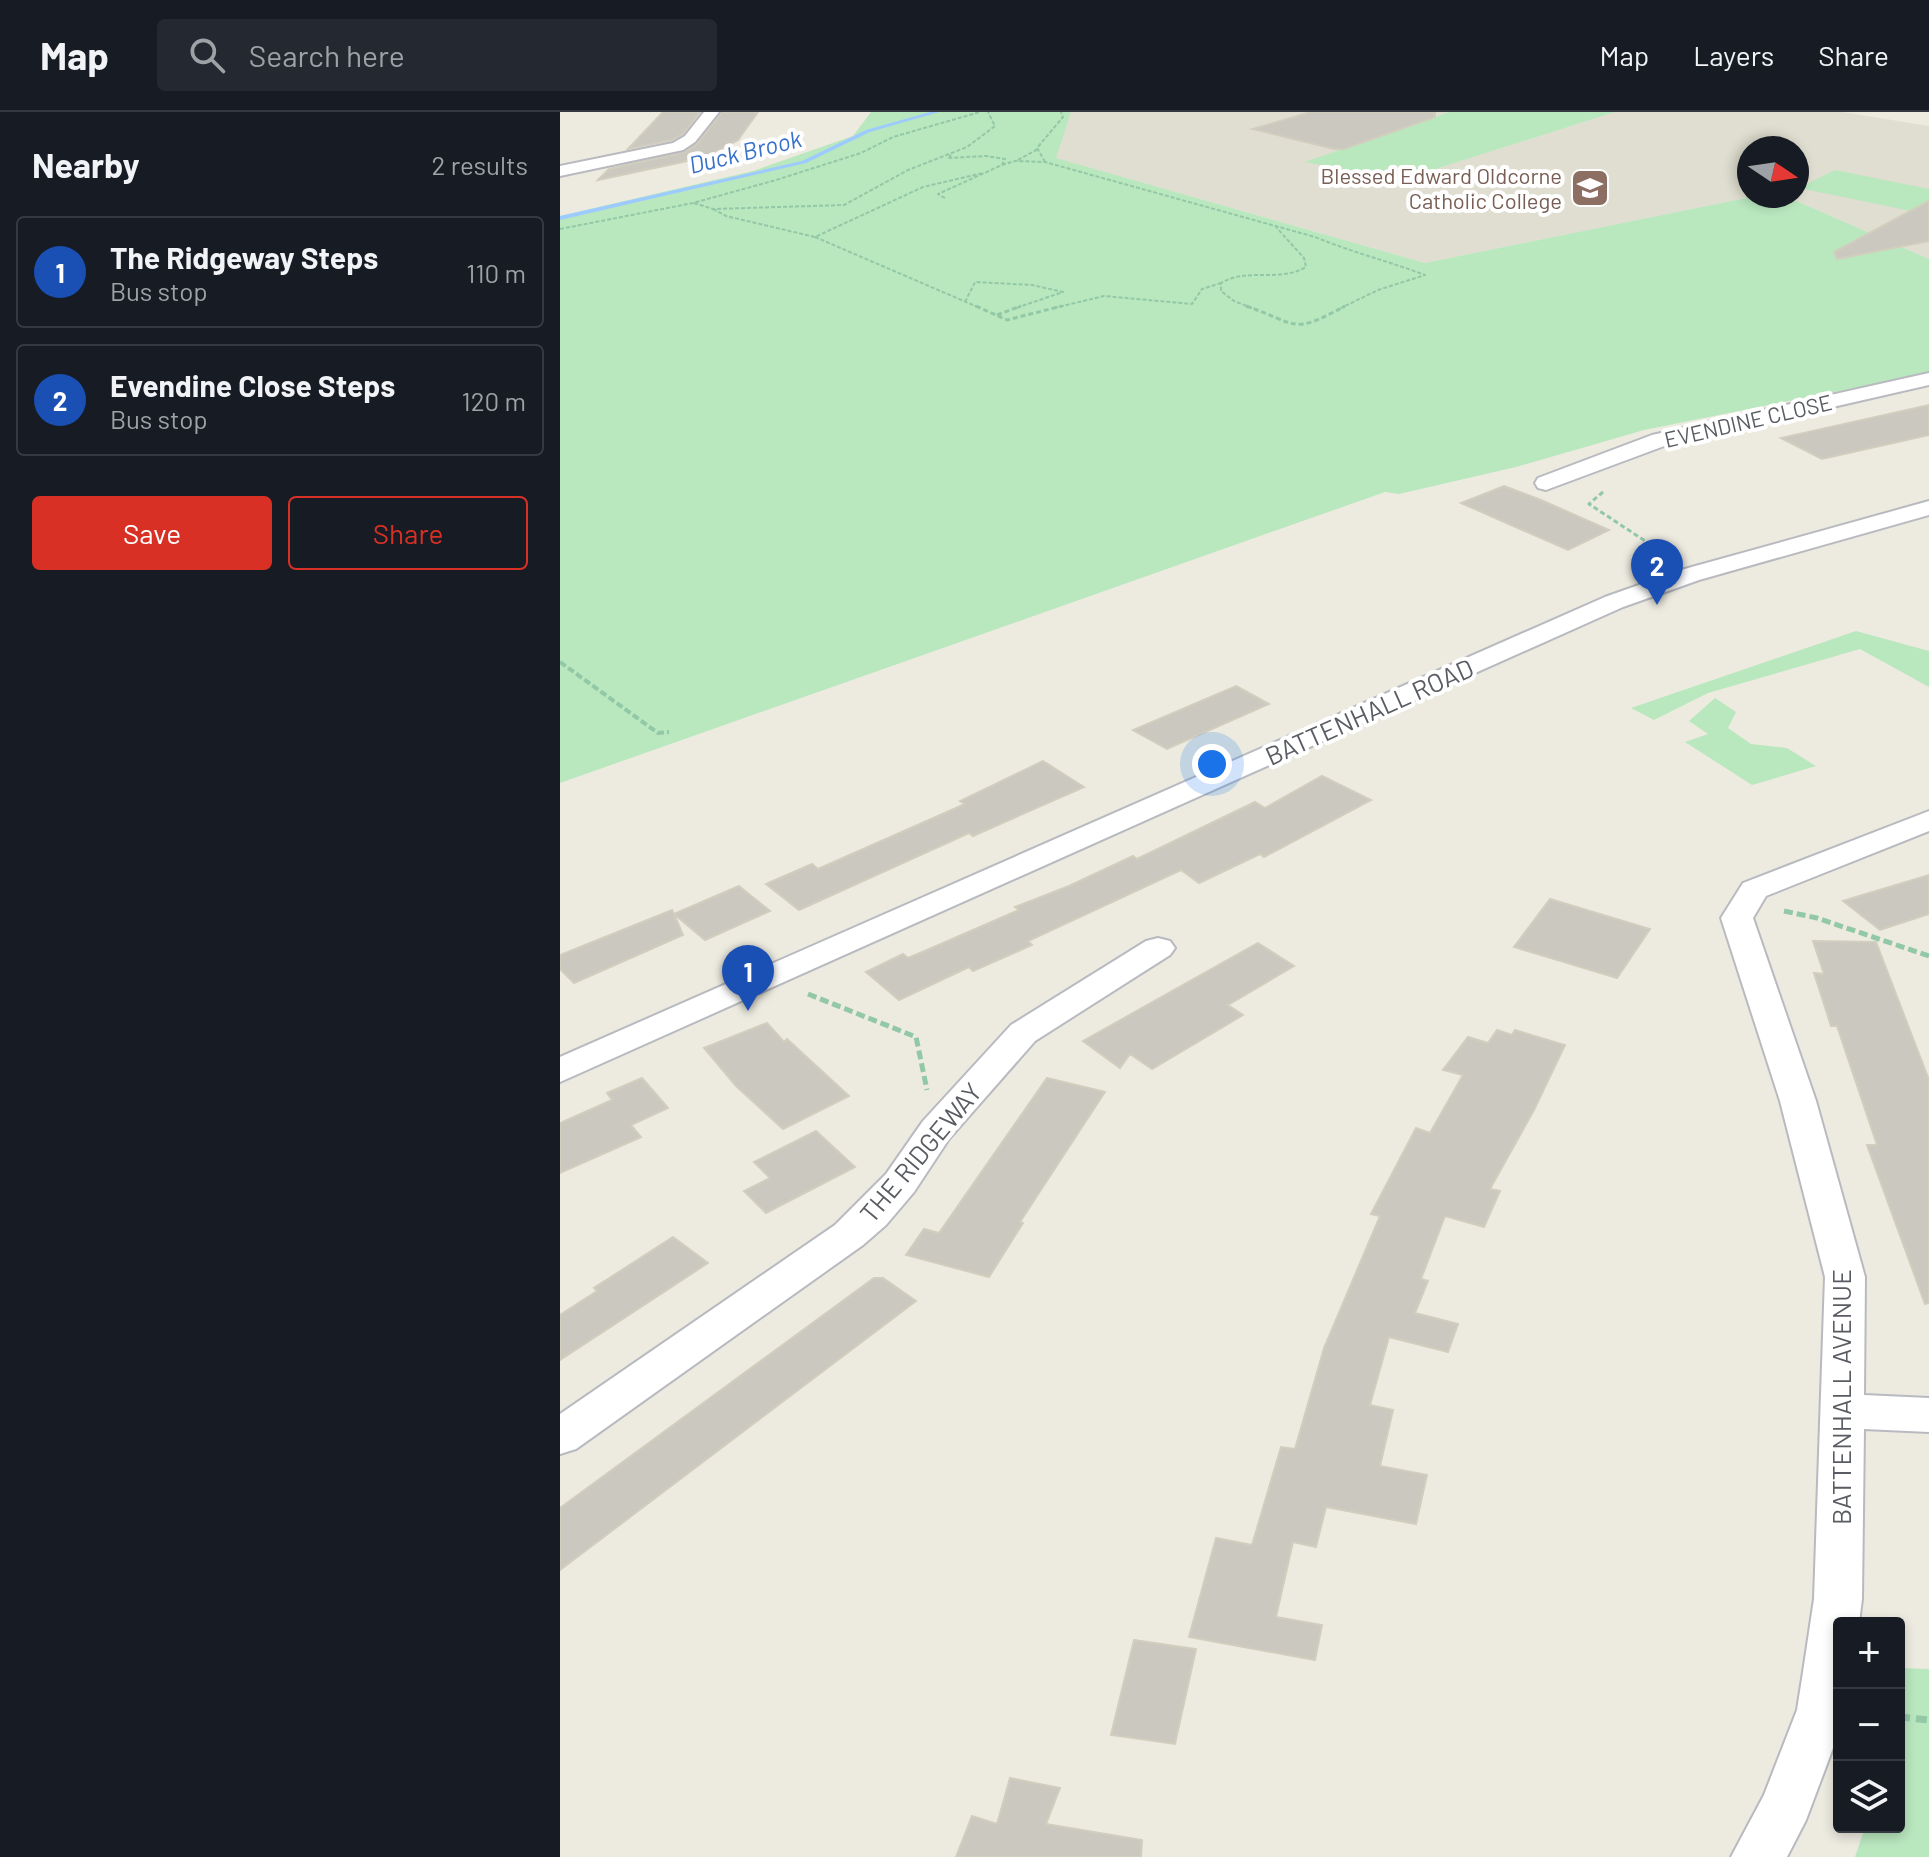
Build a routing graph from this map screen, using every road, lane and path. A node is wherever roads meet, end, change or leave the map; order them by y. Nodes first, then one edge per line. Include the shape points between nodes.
1 (712, 112) edge
2 (980, 112) edge
3 (988, 112) edge
4 (1061, 112) edge
5 (1038, 149) junction
6 (954, 153) junction
7 (1015, 161) junction
8 (1045, 162) junction
9 (1002, 165) junction
10 (560, 171) edge
11 (983, 173) junction
12 (927, 186) junction
13 (938, 194) junction
14 (945, 198) dead end
15 (693, 203) junction
16 (713, 209) junction
17 (1276, 227) junction
18 (560, 229) edge
19 (815, 237) junction
20 (1221, 283) junction
21 (965, 302) junction
22 (996, 316) junction
23 (1929, 379) edge
24 (1571, 474) junction
25 (1546, 483) dead end
26 (1604, 491) joint
27 (1929, 508) edge
28 (1690, 575) junction
29 (560, 662) edge
30 (669, 732) dead end
31 (1929, 820) edge
32 (1754, 890) junction
33 (1158, 948) dead end
34 (1929, 956) edge
35 (773, 974) junction
36 (560, 1071) edge
37 (936, 1130) junction
38 (1845, 1411) junction
39 (1929, 1415) edge
40 (560, 1437) edge
41 (1905, 1718) edge
42 (1929, 1720) edge
43 (1758, 1857) edge

1 - 10 street via 678,147
2 - 15 path
3 - 6 path via 995,126
4 - 5 path via 1063,117
5 - 7 path
5 - 8 path
6 - 9 path via 948,158 986,156 1005,159
6 - 16 path via 908,170 844,205
7 - 8 path
7 - 9 path
8 - 17 path
9 - 11 path
11 - 12 path
11 - 13 path
12 - 13 path
12 - 19 path
13 - 14 path
15 - 16 path
15 - 18 path
16 - 19 path
17 - 20 path via 1306,267 1296,275 1234,273
17 - 20 path via 1425,275 1377,290 1319,321 1291,327 1231,302
19 - 21 path
20 - 22 path via 1202,289 1192,304 1104,296 1007,320
21 - 22 path
21 - 22 path via 975,282 1063,292
23 - 24 street, EVENDINE CLOSE via 1660,440
24 - 25 street, EVENDINE CLOSE
24 - 26 street
26 - 28 path via 1589,504 1660,549
27 - 28 street, BATTENHALL ROAD
28 - 35 street, BATTENHALL ROAD via 1614,602
29 - 30 path via 658,733
31 - 32 street
32 - 34 path via 1776,909
32 - 38 street, BATTENHALL AVENUE via 1737,918 1798,1101 1845,1277
33 - 37 street, THE RIDGEWAY via 1023,1033
35 - 36 street, BATTENHALL ROAD
35 - 37 path via 791,988 916,1037
37 - 40 street, THE RIDGEWAY via 900,1183 849,1235
38 - 39 street
38 - 43 street, BATTENHALL AVENUE via 1838,1599 1822,1710 1780,1820
41 - 42 path

